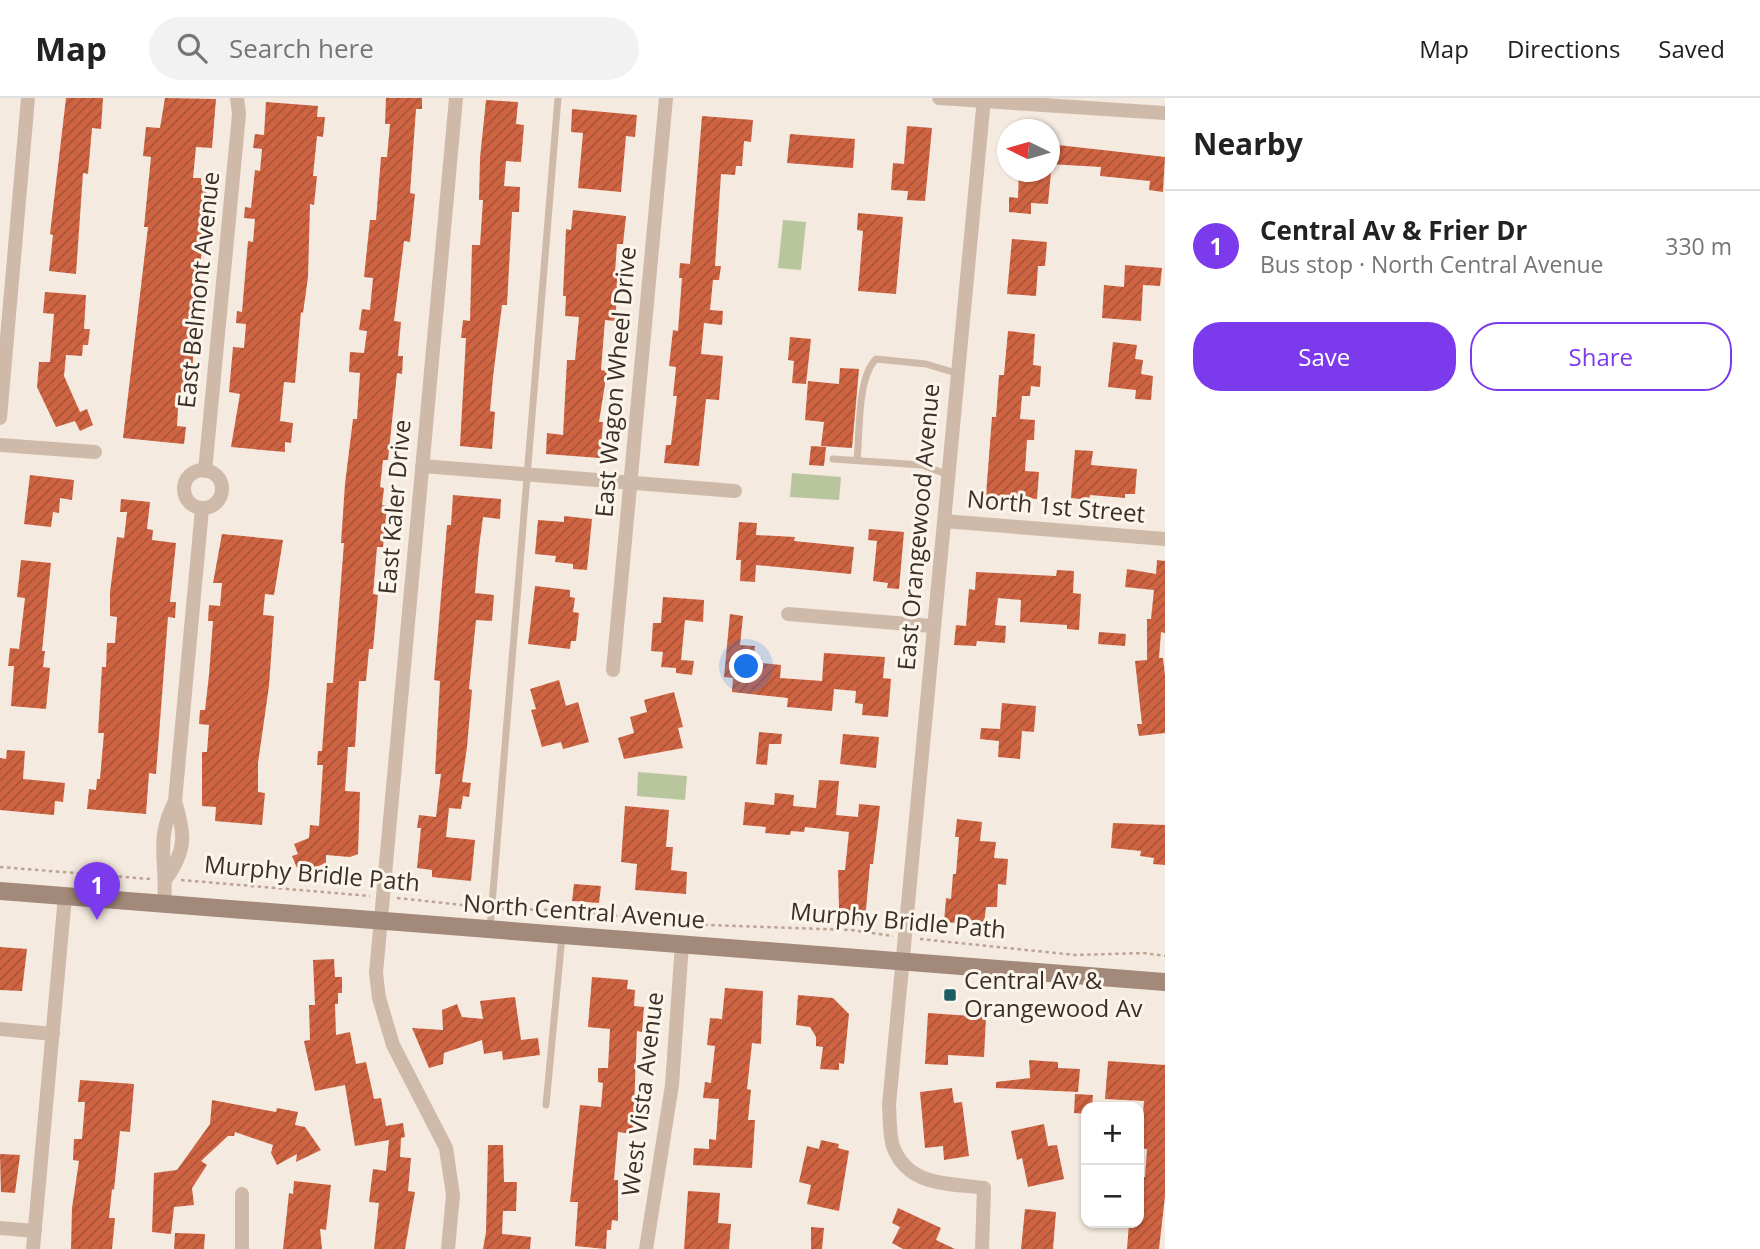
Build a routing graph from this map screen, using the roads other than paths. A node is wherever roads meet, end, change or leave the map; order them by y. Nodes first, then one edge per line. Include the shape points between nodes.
1 (28, 98) edge
2 (237, 98) edge
3 (248, 98) edge
4 (456, 98) edge
5 (558, 98) edge
6 (666, 98) edge
7 (939, 98) edge
8 (984, 99) edge
9 (1165, 113) edge
10 (239, 114) junction
11 (956, 373) junction
12 (0, 418) edge
13 (0, 445) edge
14 (95, 452) dead end
15 (833, 459) dead end
16 (857, 460) junction
17 (422, 466) junction
18 (205, 471) junction
19 (527, 474) junction
20 (946, 474) junction
21 (630, 482) junction
22 (734, 491) dead end
23 (202, 509) junction
24 (944, 521) junction
25 (1165, 539) edge
26 (788, 614) dead end
27 (932, 626) junction
28 (612, 670) dead end
29 (0, 891) edge
30 (65, 896) junction
31 (164, 903) junction
32 (380, 920) junction
33 (489, 930) junction
34 (562, 935) junction
35 (682, 944) junction
36 (901, 960) junction
37 (1165, 982) edge
38 (0, 1030) edge
39 (53, 1034) junction
40 (546, 1105) dead end
41 (243, 1194) dead end
42 (0, 1228) edge
43 (35, 1231) junction
44 (33, 1249) edge
45 (242, 1249) edge
46 (448, 1249) edge
47 (646, 1249) edge
48 (982, 1249) edge

1 - 12 street
2 - 10 street, East Belmont Avenue
3 - 10 street, East Belmont Avenue
4 - 17 street, East Kaler Drive
5 - 19 lane
6 - 21 street, East Wagon Wheel Drive
7 - 8 street
8 - 9 street
8 - 11 street, East Orangewood Avenue
10 - 18 street, East Belmont Avenue
11 - 16 lane via 926,364 876,359 864,382
11 - 20 street, East Orangewood Avenue
13 - 14 street
15 - 16 lane
16 - 20 lane via 922,465
17 - 19 street
17 - 32 street, East Kaler Drive
18 - 23 street via 219,478 223,488 212,507
18 - 23 street via 190,475 184,485 191,505
19 - 21 street
19 - 33 lane
20 - 24 street, East Orangewood Avenue
21 - 22 street
21 - 28 street, East Wagon Wheel Drive
23 - 31 street via 175,801 163,824
24 - 25 street, North 1st Street
24 - 27 street, East Orangewood Avenue
26 - 27 street
27 - 36 street, East Orangewood Avenue
29 - 30 main road, North Central Avenue
30 - 31 main road, North Central Avenue
30 - 39 street
31 - 32 main road, North Central Avenue
32 - 33 main road, North Central Avenue
32 - 46 street, East Kaler Drive via 379,998 393,1045 438,1128 450,1164 453,1195
33 - 34 main road, North Central Avenue
34 - 35 main road, North Central Avenue
34 - 40 lane
35 - 36 main road, North Central Avenue
35 - 47 street, West Vista Avenue via 672,1085
36 - 37 main road, North Central Avenue
36 - 48 street, East Orangewood Avenue via 889,1105 893,1148 907,1169 927,1182 984,1188
38 - 39 street
39 - 43 street
41 - 45 street
42 - 43 street
43 - 44 street

